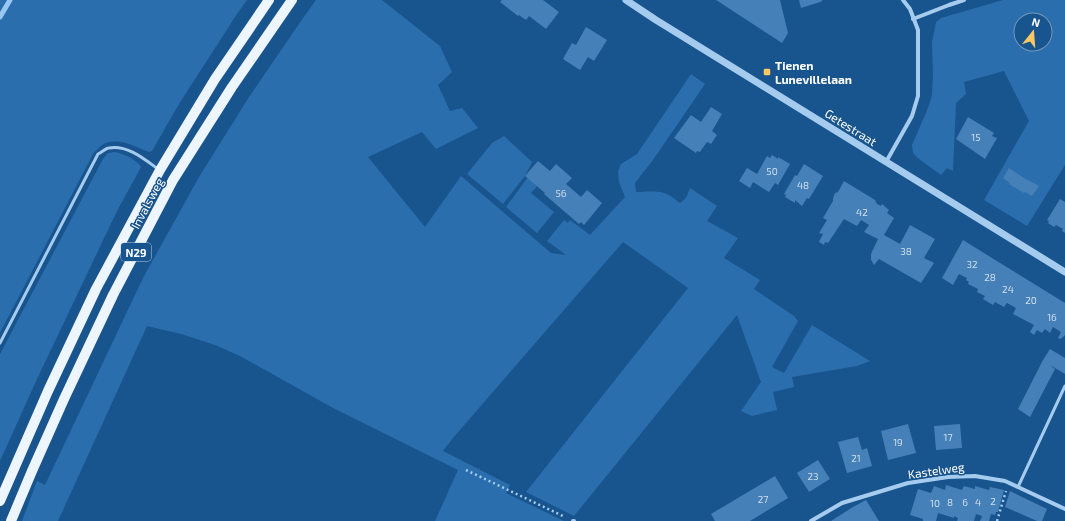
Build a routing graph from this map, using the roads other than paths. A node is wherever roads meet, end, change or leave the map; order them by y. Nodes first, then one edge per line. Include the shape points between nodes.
1 (269, 0) edge
2 (292, 0) edge
3 (626, 0) edge
4 (903, 0) edge
5 (955, 0) edge
6 (964, 0) edge
7 (949, 5) junction
8 (913, 19) junction
9 (886, 162) junction
10 (160, 170) junction
11 (1065, 272) edge
12 (0, 343) edge
13 (1065, 386) edge
14 (1018, 488) junction
15 (0, 501) edge
16 (1065, 509) edge
17 (11, 521) edge
18 (811, 521) edge

1 - 10 main road, Invalsweg / N29
2 - 17 main road, Invalsweg / N29 via 232,87 174,180 113,295 44,442
3 - 9 street, Getestraat
4 - 8 street via 910,9
5 - 7 street
6 - 7 street
7 - 8 street
8 - 9 street via 918,30 918,96 912,116
9 - 11 street, Getestraat
10 - 12 lane via 132,151 121,148 108,148 98,154
10 - 15 main road, Invalsweg / N29 via 96,289
13 - 14 lane
14 - 16 street, Kastelweg
14 - 18 street, Kastelweg via 1005,481 975,476 908,483 842,503

